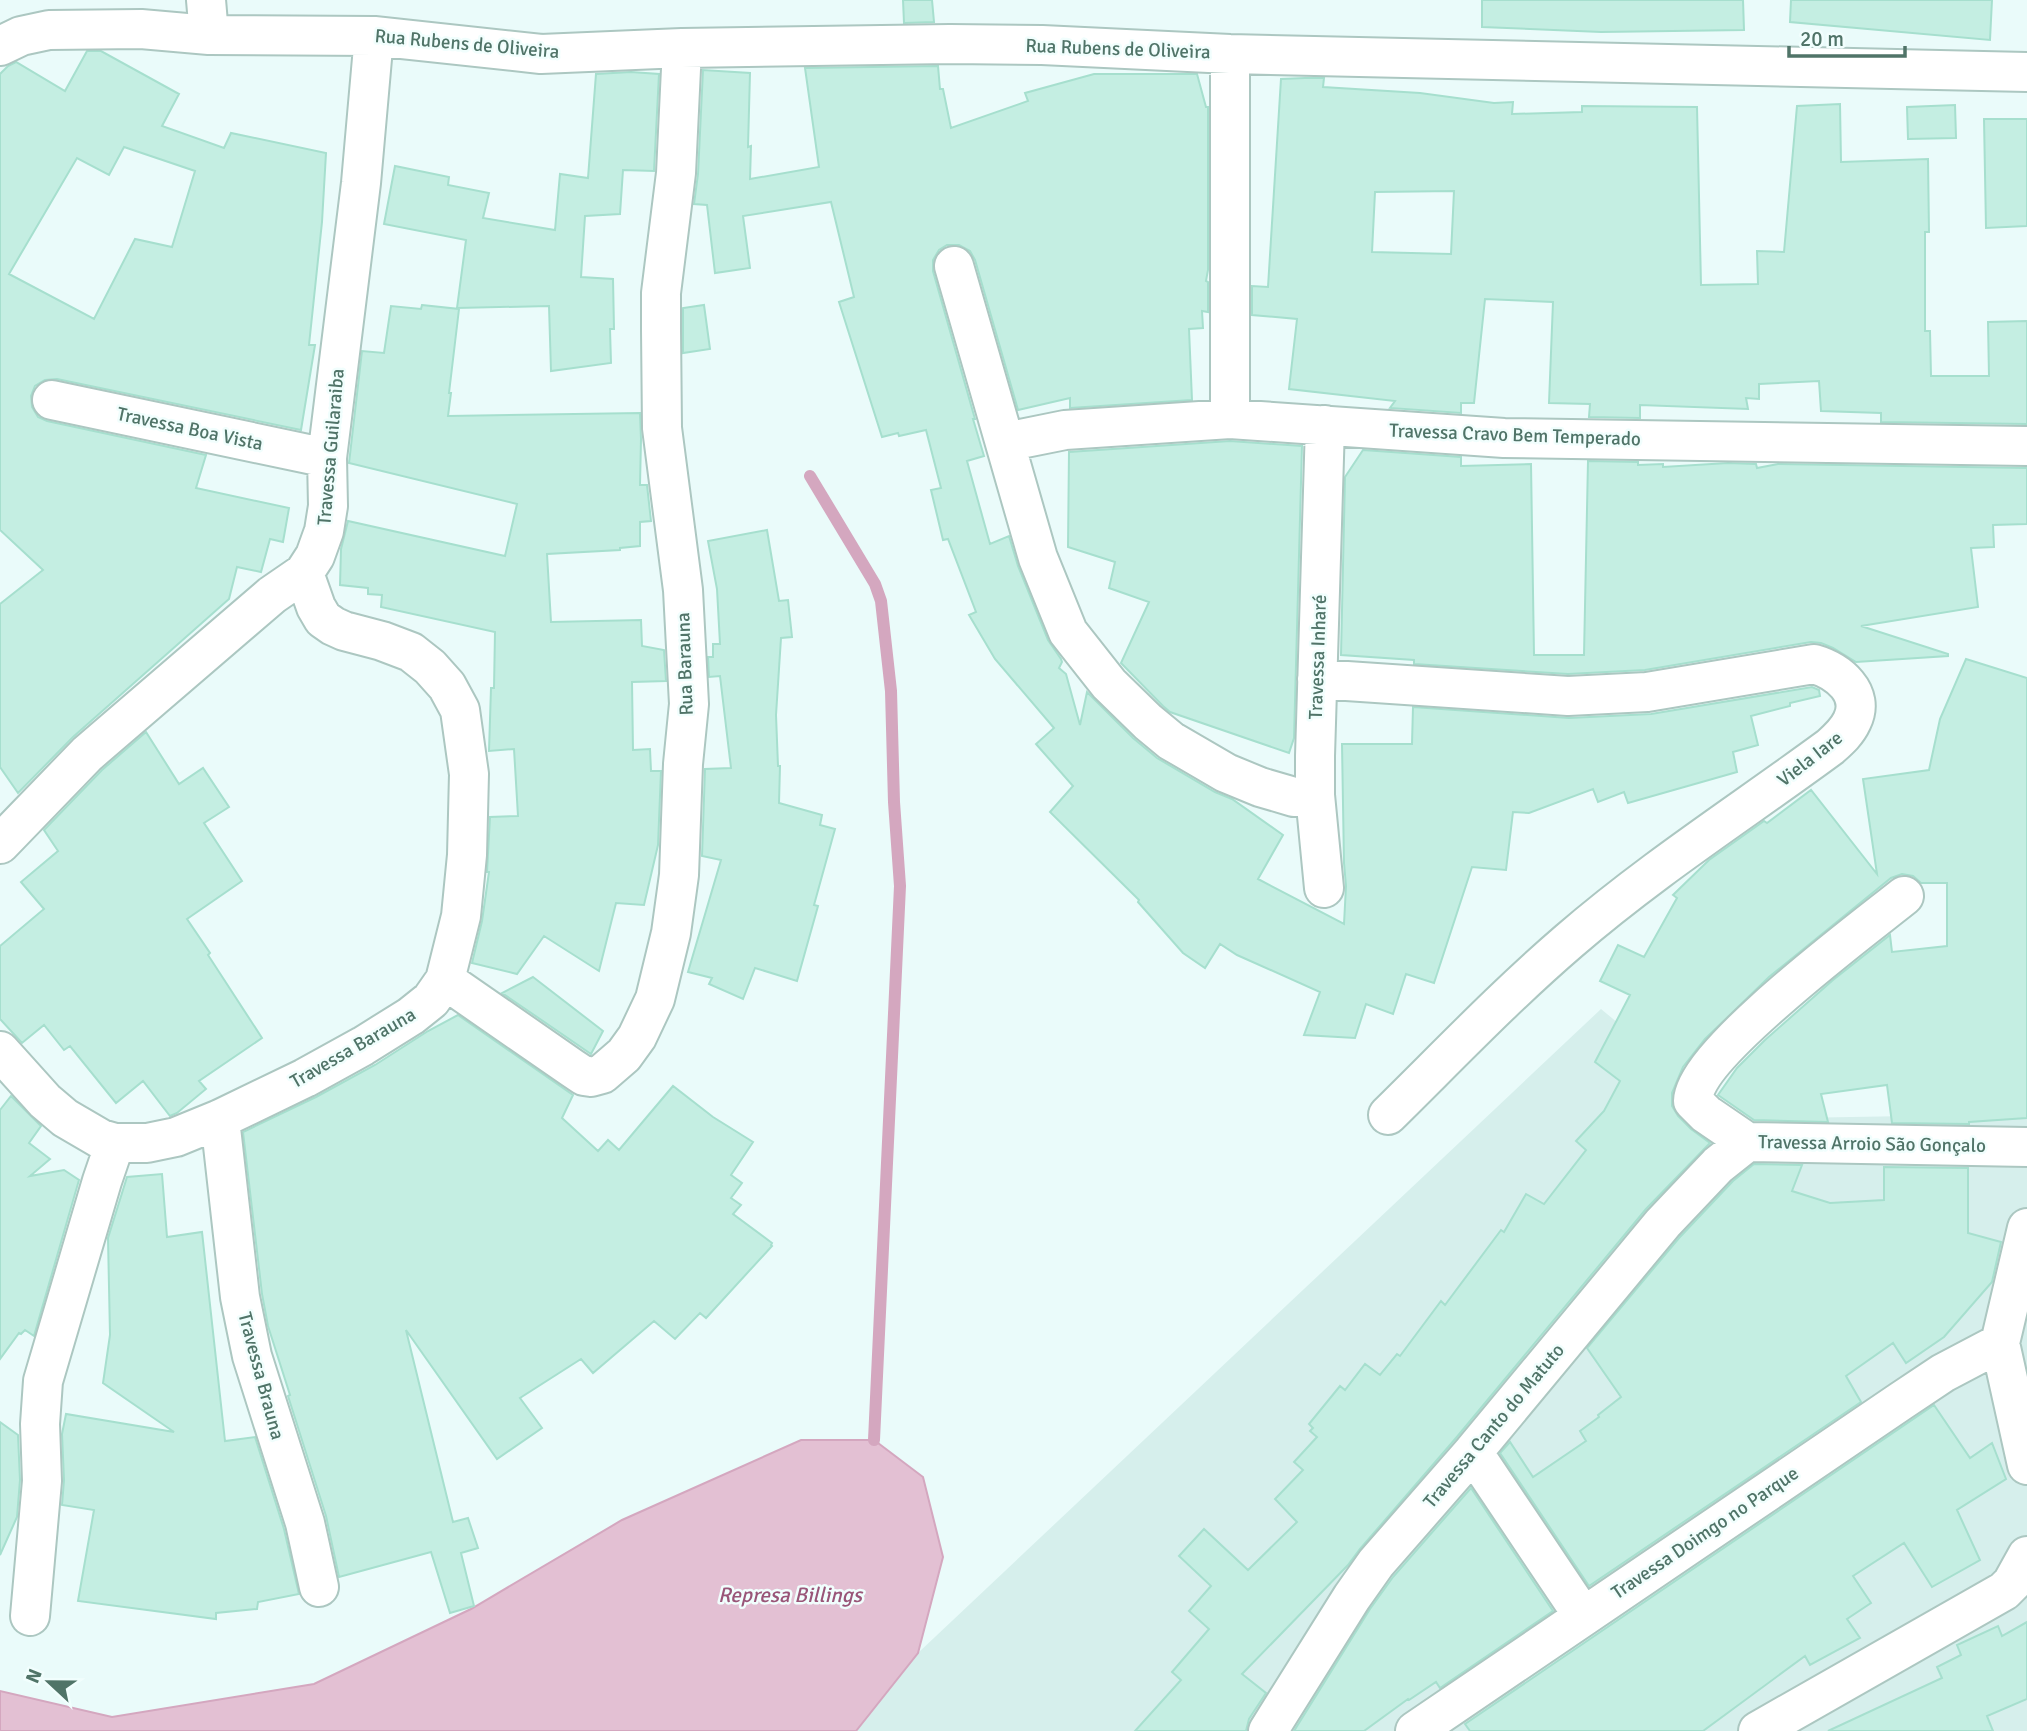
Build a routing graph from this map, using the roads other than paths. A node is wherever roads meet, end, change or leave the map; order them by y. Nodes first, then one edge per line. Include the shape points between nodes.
1 (208, 18) edge
2 (374, 36) junction
3 (0, 46) edge
4 (682, 48) junction
5 (1230, 54) junction
6 (2027, 72) edge
7 (954, 265) dead end
8 (52, 400) dead end
9 (1230, 419) junction
10 (1325, 425) junction
11 (1005, 442) junction
12 (2027, 446) edge
13 (327, 458) junction
14 (304, 573) junction
15 (1317, 679) junction
16 (1315, 795) junction
17 (0, 844) edge
18 (1324, 888) dead end
19 (1904, 896) dead end
20 (445, 980) junction
21 (0, 1051) edge
22 (1388, 1115) dead end
23 (220, 1119) junction
24 (108, 1141) junction
25 (1746, 1142) junction
26 (2027, 1147) edge
27 (2027, 1228) edge
28 (2000, 1343) junction
29 (1473, 1452) junction
30 (2027, 1465) edge
31 (2027, 1556) edge
32 (320, 1587) dead end
33 (30, 1616) dead end
34 (1583, 1616) junction
35 (1268, 1731) edge
36 (1415, 1731) edge
37 (1758, 1731) edge

1 - 2 street, Rua Rubens de Oliveira
1 - 3 street, Rua Rubens de Oliveira via 141,29 48,30
2 - 4 street, Rua Rubens de Oliveira via 541,54
2 - 13 street, Travessa Guilaraiba
4 - 5 street, Rua Rubens de Oliveira via 1042,45
4 - 20 street, Rua Barauna via 676,173 661,293 661,351 662,428 683,590 689,704 679,874 655,999 624,1055 602,1074 591,1077
5 - 6 street, Rua Rubens de Oliveira
5 - 9 street
7 - 11 street
8 - 13 street, Travessa Boa Vista
9 - 10 street, Travessa Cravo Bem Temperado
9 - 11 street, Travessa Cravo Bem Temperado via 1065,430
10 - 12 street, Travessa Cravo Bem Temperado via 1504,438
10 - 15 street, Travessa Inharé
11 - 16 street via 1053,598 1068,632 1109,684 1147,722 1201,760 1270,790 1294,797
13 - 14 street, Travessa Guilaraiba via 324,531
14 - 17 street, Travessa Guilaraiba via 272,595 88,754
14 - 20 street, Travessa Barauna via 323,619 344,631 411,652 447,686 460,710 469,774 467,855 461,916
15 - 16 street, Travessa Inharé
15 - 22 street, Viela Iare via 1568,696 1647,692 1814,664 1838,674 1854,698 1856,711 1843,736 1630,891 1568,942
16 - 18 street, Travessa Inharé
19 - 25 street, Travessa Arroio São Gonçalo via 1747,1026 1702,1078 1693,1101
20 - 23 street, Travessa Barauna via 431,1000 363,1046
21 - 24 street via 65,1118
23 - 24 street, Travessa Barauna via 147,1143
23 - 32 street, Travessa Brauna via 240,1297 252,1356 305,1523
24 - 33 street via 102,1181 43,1381 42,1481
25 - 26 street, Travessa Arroio São Gonçalo
25 - 29 street, Travessa Canto do Matuto via 1663,1223
27 - 28 street
28 - 30 street
28 - 34 street, Travessa Doimgo no Parque via 1901,1401
29 - 34 street
29 - 35 street, Travessa Canto do Matuto via 1376,1563
31 - 37 street via 2004,1591
34 - 36 street, Travessa Doimgo no Parque

